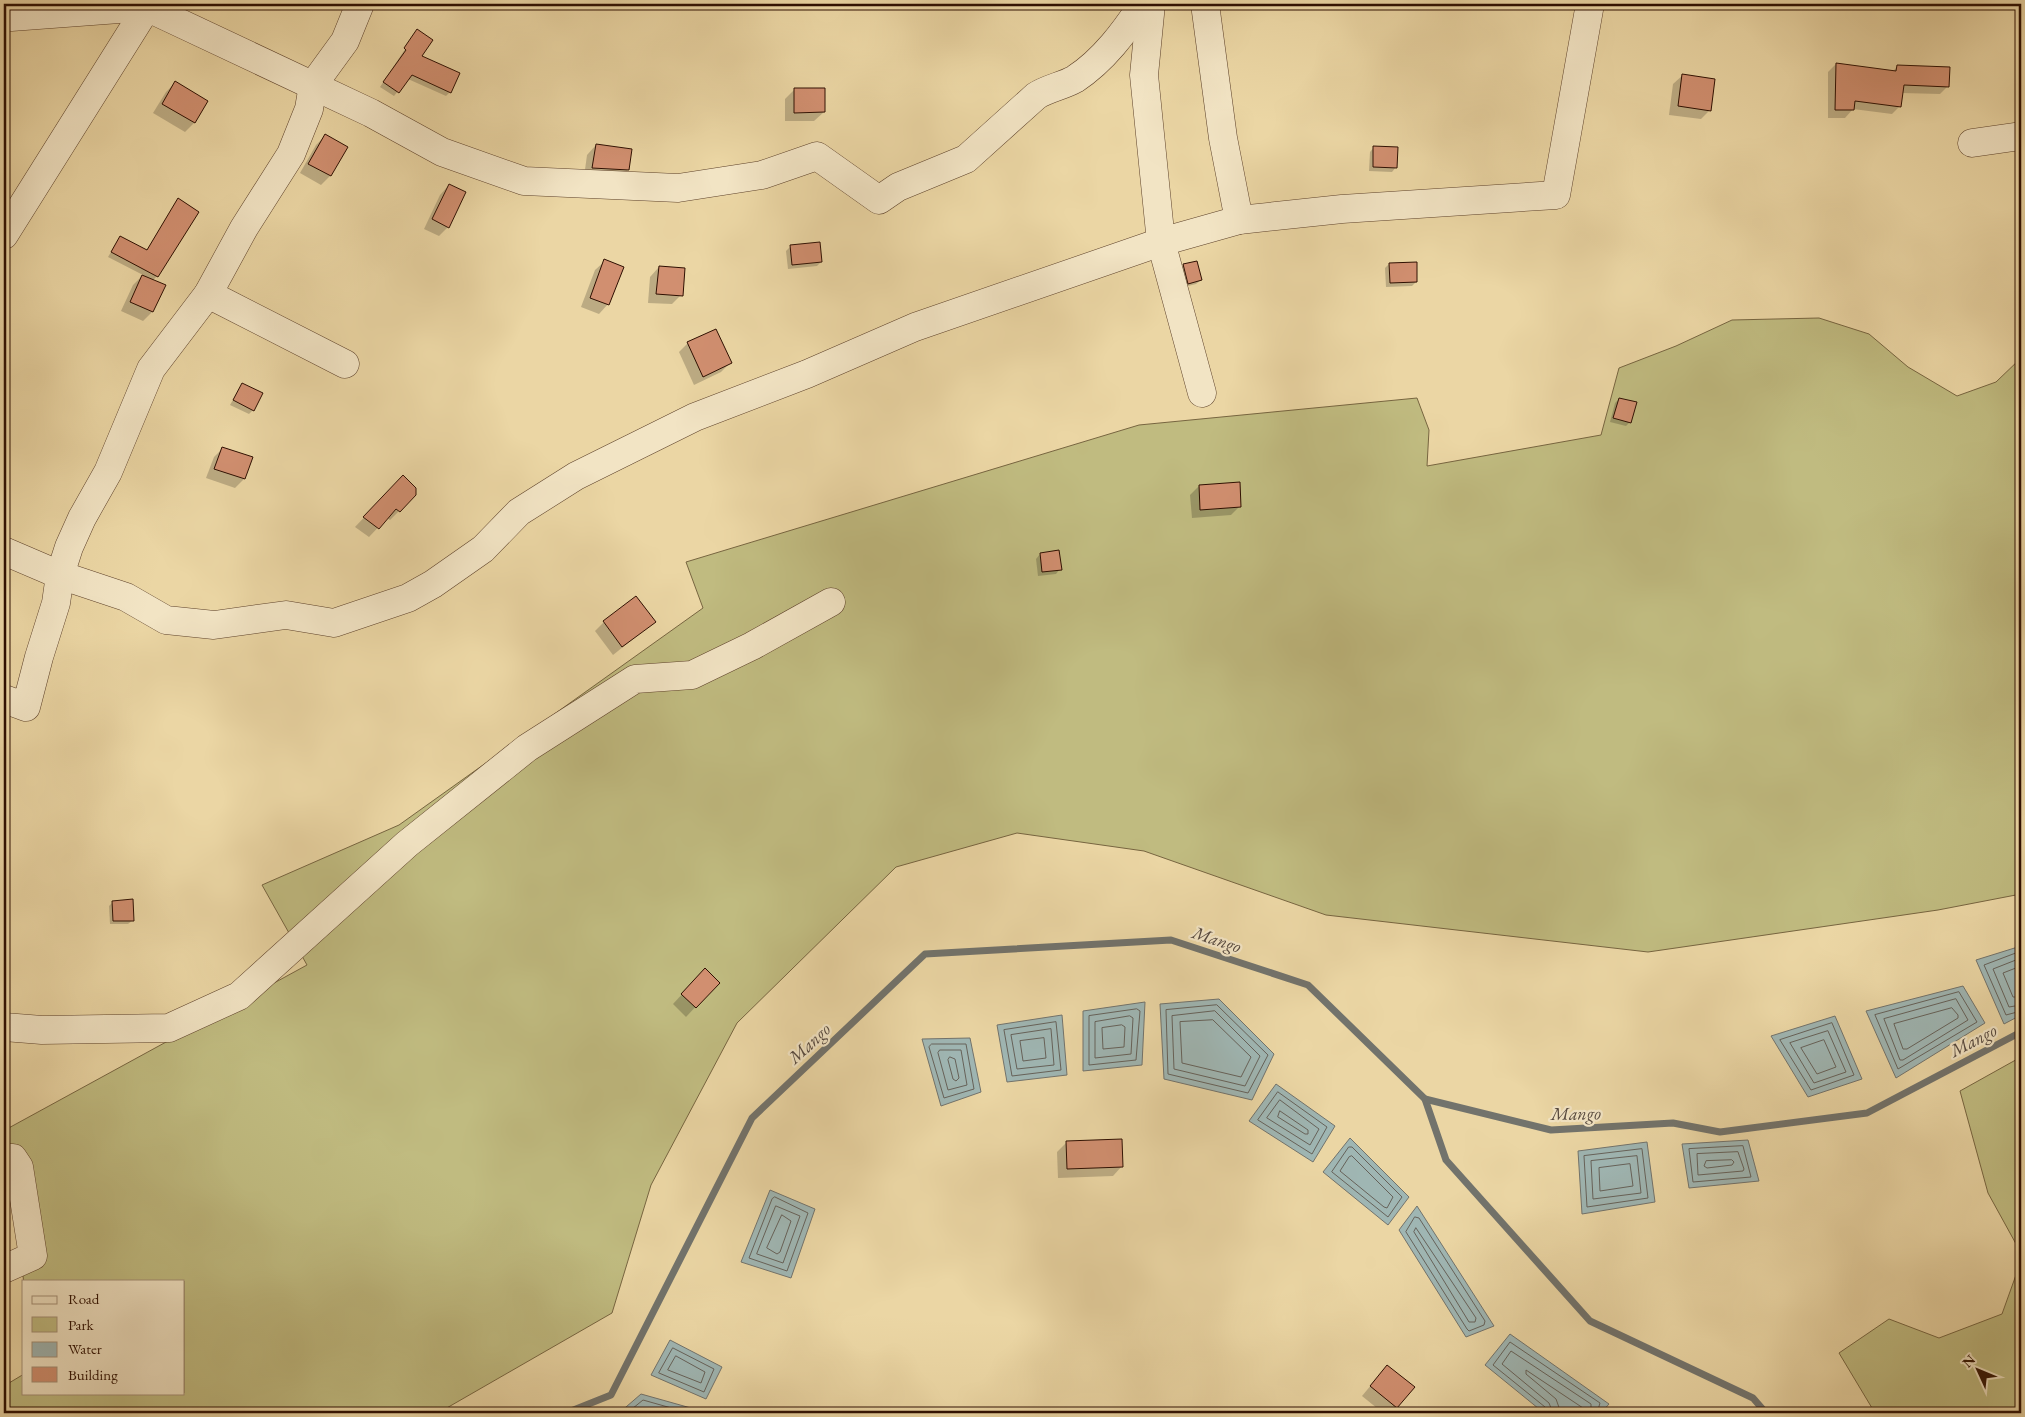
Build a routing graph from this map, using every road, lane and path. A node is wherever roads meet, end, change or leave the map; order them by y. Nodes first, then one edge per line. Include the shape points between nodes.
1 (360, 4) edge
2 (1143, 4) edge
3 (1151, 4) edge
4 (1206, 4) edge
5 (1590, 4) edge
6 (147, 5) edge
7 (6, 18) edge
8 (313, 86) junction
9 (2021, 136) edge
10 (1972, 143) dead end
11 (1239, 220) junction
12 (4, 235) edge
13 (1161, 242) junction
14 (208, 294) junction
15 (345, 364) dead end
16 (1202, 393) dead end
17 (4, 551) edge
18 (60, 575) junction
19 (831, 602) dead end
20 (4, 699) edge
21 (4, 1027) edge
22 (4, 1158) edge
23 (4, 1269) edge

1 - 8 street via 345,42
2 - 8 street via 1122,36 1074,80 1036,96 966,158 898,187 879,200 817,156 762,175 678,188 524,181 442,152
3 - 13 street via 1144,74
4 - 11 street via 1223,138
5 - 11 street via 1556,195 1351,208
6 - 7 street
6 - 8 street
6 - 12 street
8 - 14 street via 309,109 291,154 244,228
9 - 10 street
11 - 13 street
13 - 16 street
13 - 18 street via 915,327 696,417 576,476 535,501 519,512 483,549 417,593 334,623 286,616 214,625 166,620 126,597
14 - 15 street
14 - 18 street via 151,369 108,472 69,547
17 - 18 street
18 - 20 street via 56,603 26,707
19 - 21 street via 692,675 635,679 527,748 407,844 239,996 169,1028 42,1030
22 - 23 street via 13,1158 18,1167 33,1256

